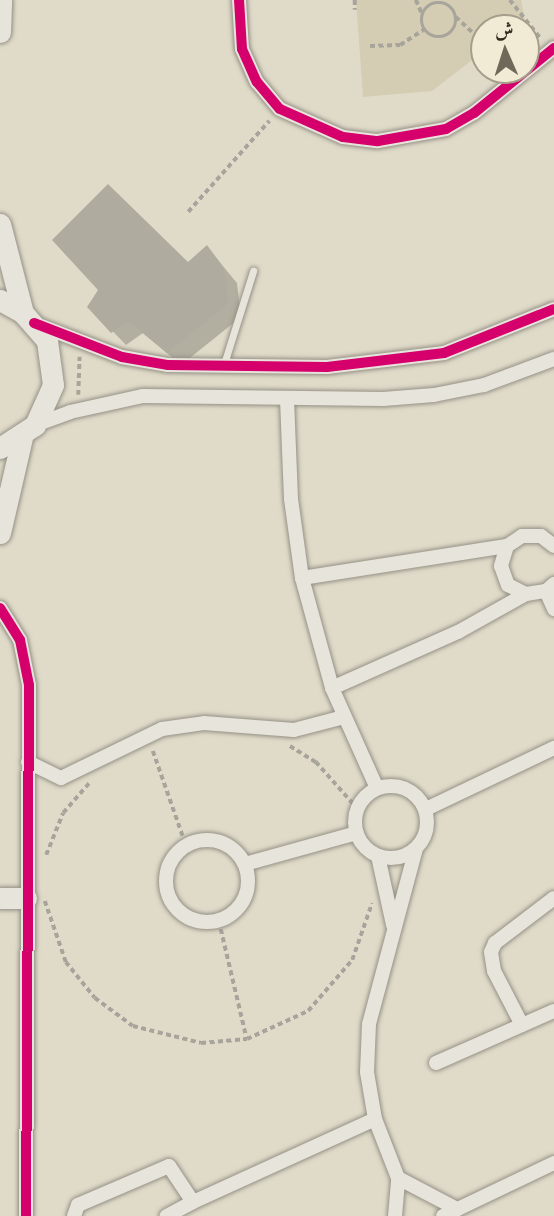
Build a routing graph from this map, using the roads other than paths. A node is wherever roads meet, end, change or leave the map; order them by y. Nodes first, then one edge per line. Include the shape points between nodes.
1 (1, 0) edge
2 (240, 0) edge
3 (0, 32) edge
4 (552, 49) edge
5 (0, 225) edge
6 (253, 271) dead end
7 (0, 300) edge
8 (554, 309) edge
9 (29, 318) junction
10 (554, 359) edge
11 (222, 367) junction
12 (287, 399) junction
13 (28, 432) junction
14 (0, 448) edge
15 (0, 533) edge
16 (552, 540) edge
17 (507, 547) junction
18 (302, 578) junction
19 (550, 587) edge
20 (526, 594) junction
21 (0, 608) edge
22 (554, 608) edge
23 (332, 688) junction
24 (344, 717) junction
25 (554, 748) edge
26 (28, 762) junction
27 (377, 788) junction
28 (426, 809) junction
29 (357, 833) junction
30 (416, 849) junction
31 (379, 856) junction
32 (245, 864) junction
33 (35, 897) junction
34 (0, 898) edge
35 (554, 898) edge
36 (393, 926) junction
37 (554, 1011) edge
38 (522, 1025) junction
39 (436, 1063) dead end
40 (375, 1119) junction
41 (554, 1163) edge
42 (398, 1178) junction
43 (193, 1202) junction
44 (457, 1209) junction
45 (26, 1216) edge
46 (74, 1216) edge
47 (167, 1216) edge
48 (395, 1216) edge
49 (443, 1216) edge

1 - 3 street
2 - 4 street via 242,49 257,82 280,109 343,136 412,138 446,129 474,113
5 - 9 street
6 - 11 lane
7 - 9 street
8 - 11 street via 444,353 327,367
9 - 11 street via 122,357
9 - 13 street via 47,341 53,385
10 - 12 street via 484,385 434,395
12 - 13 street via 143,397 70,412
12 - 18 street via 291,499
13 - 14 street
13 - 15 street
16 - 17 street via 522,536
17 - 18 street
17 - 20 street via 502,556 503,576
18 - 23 street
19 - 20 street
19 - 22 street
20 - 23 street via 458,632
21 - 26 street via 20,640 27,662
23 - 24 street
24 - 26 street via 294,730 204,723 162,729 61,778
24 - 27 street
25 - 28 street
26 - 33 street
27 - 28 street via 405,788
27 - 29 street via 357,808
28 - 30 street via 427,830
29 - 31 street
29 - 32 street
30 - 31 street via 405,856
30 - 36 street
31 - 36 street
32 - 32 street via 235,850 220,841 203,839 173,856 165,889 185,917 201,923 219,921 245,899 249,882
33 - 34 street
33 - 45 street
35 - 38 street via 495,943 491,952 494,971
36 - 40 street via 369,1024 368,1072
37 - 38 street
38 - 39 street
40 - 42 street
40 - 43 street
41 - 44 street
42 - 44 street
42 - 48 street
43 - 46 street via 174,1170 166,1167 78,1205
43 - 47 street
44 - 49 street

